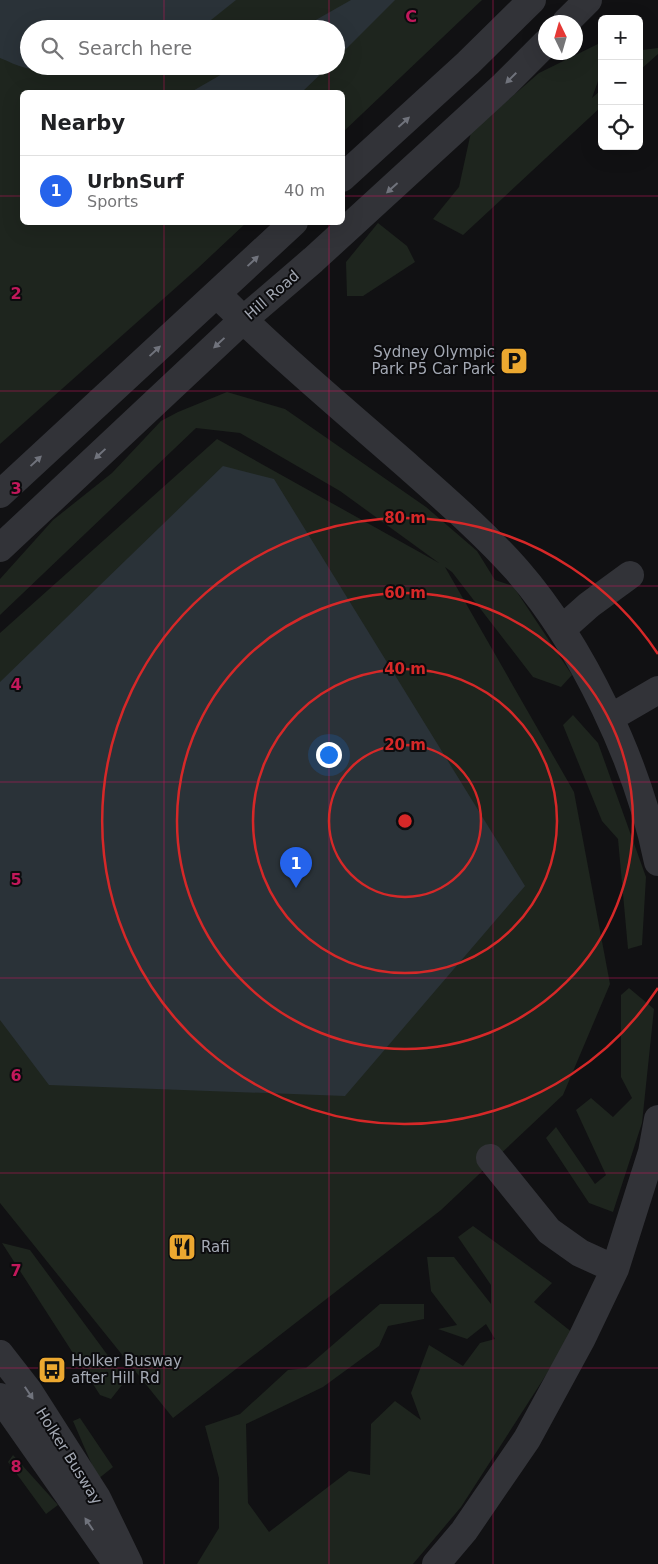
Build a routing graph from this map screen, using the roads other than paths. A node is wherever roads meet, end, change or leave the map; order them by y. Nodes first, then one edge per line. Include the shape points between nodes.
1 (532, 0) edge
2 (588, 0) edge
3 (573, 15) edge
4 (538, 51) edge
5 (345, 175) edge
6 (291, 225) edge
7 (217, 294) junction
8 (243, 320) junction
9 (0, 494) edge
10 (0, 548) edge
11 (630, 575) dead end
12 (562, 629) junction
13 (658, 690) edge
14 (610, 718) junction
15 (658, 862) edge
16 (658, 1119) edge
17 (490, 1158) dead end
18 (615, 1269) junction
19 (0, 1354) edge
20 (0, 1396) edge
21 (117, 1564) edge
22 (129, 1564) edge
23 (436, 1564) edge

5 -> 1 street
2 - 3 street
4 -> 8 street, Hill Road
7 -> 6 street
7 - 8 street
9 -> 7 street
8 -> 10 street, Hill Road
8 - 12 street via 478,529 517,570
11 - 12 street
12 - 14 street
13 - 14 street
14 - 15 street via 640,795
16 - 18 street via 652,1152
17 - 18 street via 549,1231 580,1253
18 - 23 street via 527,1439 464,1531
19 -> 22 street, Holker Busway via 28,1390 97,1498
21 -> 20 street, Holker Busway

